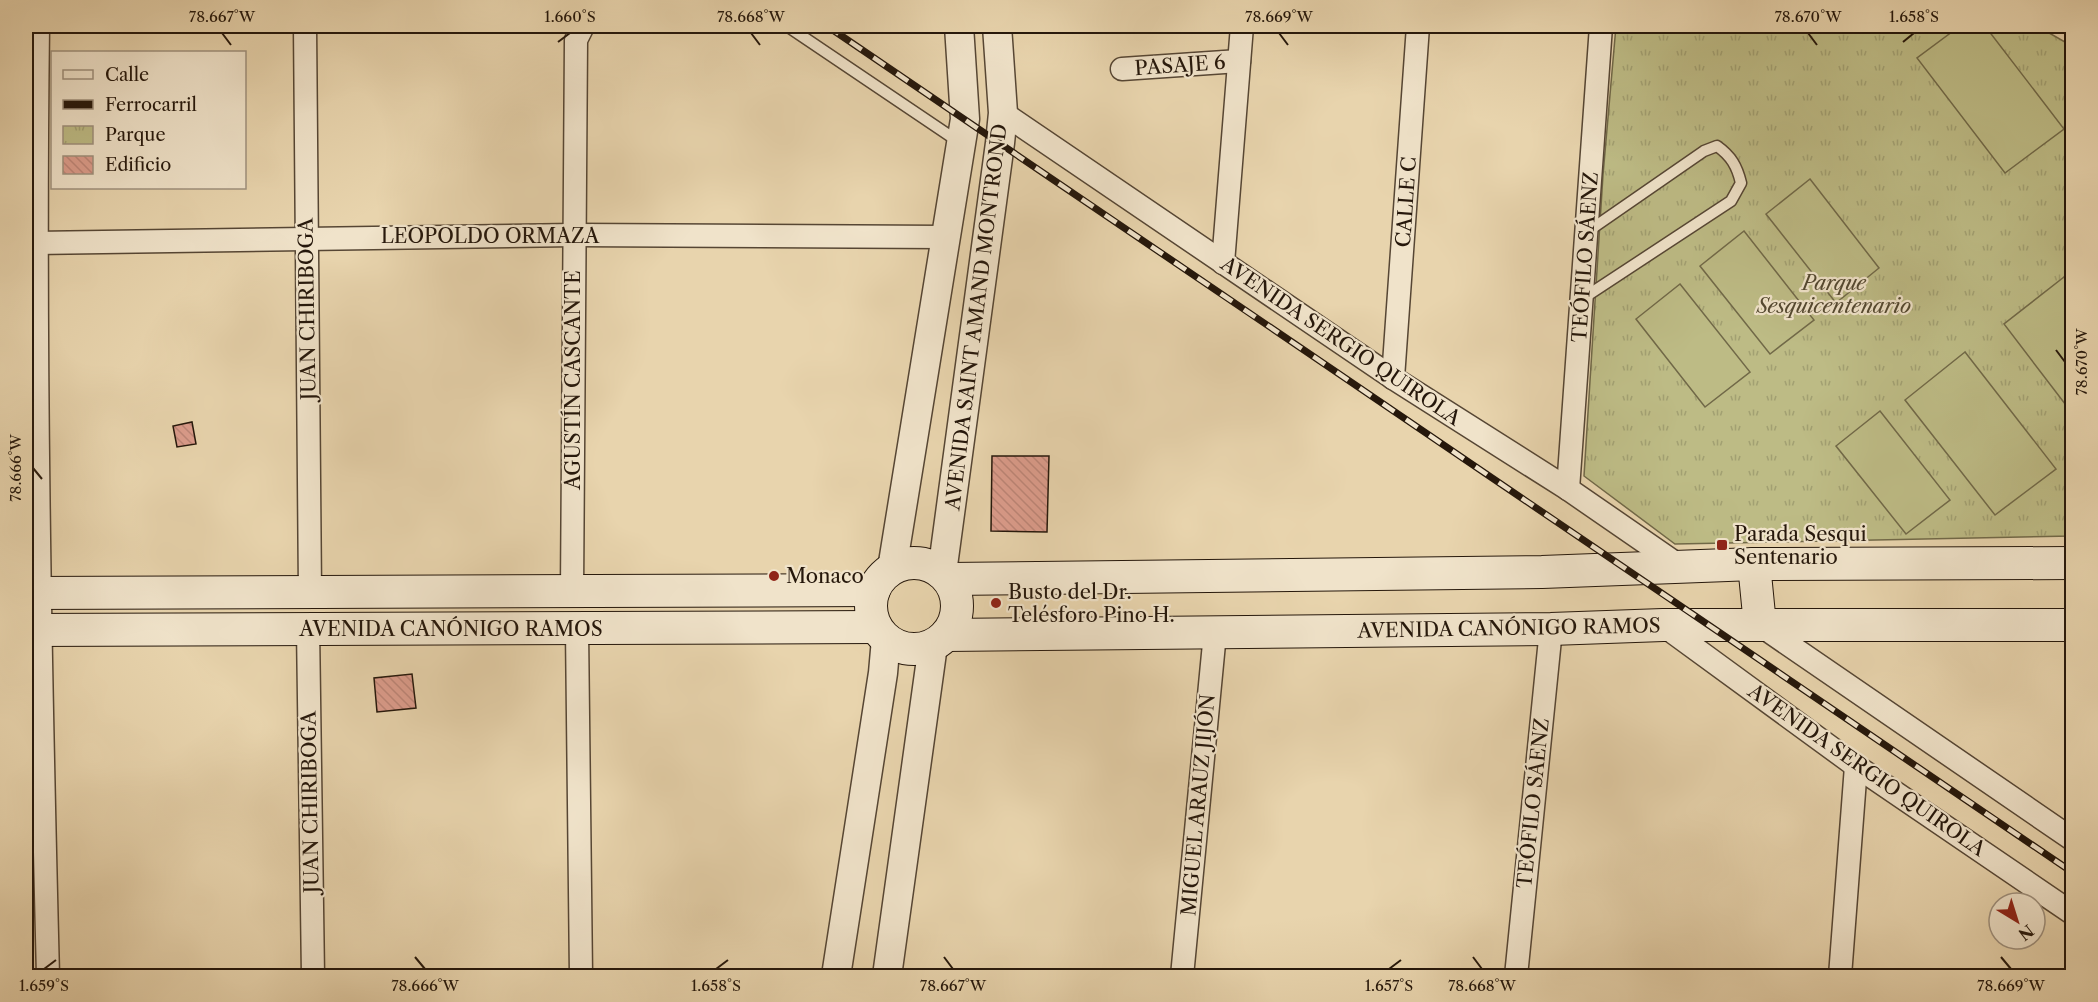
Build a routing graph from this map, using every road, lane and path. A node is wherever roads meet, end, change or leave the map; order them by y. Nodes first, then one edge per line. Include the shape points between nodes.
1 (38, 26) edge
2 (305, 26) edge
3 (583, 26) edge
4 (787, 26) edge
5 (959, 26) edge
6 (997, 26) edge
7 (1242, 26) edge
8 (1418, 26) edge
9 (1601, 26) edge
10 (1239, 61) junction
11 (1122, 69) dead end
12 (1002, 112) junction
13 (962, 144) junction
14 (31, 203) edge
15 (1586, 233) junction
16 (574, 235) junction
17 (307, 237) junction
18 (945, 237) junction
19 (35, 243) junction
20 (1223, 263) junction
21 (1582, 299) junction
22 (1393, 378) junction
23 (1568, 489) junction
24 (2073, 563) edge
25 (1754, 564) junction
26 (1681, 567) junction
27 (946, 576) junction
28 (883, 580) junction
29 (572, 591) junction
30 (33, 593) edge
31 (310, 593) junction
32 (1663, 625) junction
33 (1760, 625) junction
34 (2073, 625) edge
35 (308, 628) junction
36 (1551, 629) junction
37 (32, 630) edge
38 (577, 630) junction
39 (881, 633) junction
40 (1215, 633) junction
41 (940, 640) junction
42 (1856, 766) junction
43 (2073, 839) edge
44 (2073, 913) edge
45 (48, 976) edge
46 (313, 976) edge
47 (580, 976) edge
48 (836, 976) edge
49 (887, 976) edge
50 (1182, 976) edge
51 (1516, 976) edge
52 (1840, 976) edge

1 - 14 street
2 - 17 street, JUAN CHIRIBOGA
3 - 16 street, AGUSTÍN CASCANTE via 576,40
4 - 13 lane
5 - 13 street, AVENIDA SAINT AMAND MONTROND via 965,119
6 - 12 street, AVENIDA SAINT AMAND MONTROND
7 - 10 street
8 - 22 street, CALLE C
9 - 15 street, TEÓFILO SÁENZ
10 - 11 street, PASAJE 6
10 - 20 street
12 - 20 street, AVENIDA SERGIO QUIROLA
12 - 27 street, AVENIDA SAINT AMAND MONTROND
13 - 18 street, AVENIDA SAINT AMAND MONTROND
14 - 19 street
15 - 21 street, TEÓFILO SÁENZ
15 - 21 lane via 1704,150 1718,146 1737,169 1741,183 1731,201
16 - 17 street, LEOPOLDO ORMAZA
16 - 18 street, LEOPOLDO ORMAZA
16 - 29 street, AGUSTÍN CASCANTE
17 - 19 street, LEOPOLDO ORMAZA
17 - 31 street, JUAN CHIRIBOGA
18 - 28 street, AVENIDA SAINT AMAND MONTROND
19 - 30 street
20 - 22 street, AVENIDA SERGIO QUIROLA
21 - 23 street, TEÓFILO SÁENZ
22 - 23 street, AVENIDA SERGIO QUIROLA
23 - 26 street, AVENIDA SERGIO QUIROLA
24 - 25 main road, AVENIDA CANÓNIGO RAMOS
25 - 26 main road, AVENIDA CANÓNIGO RAMOS
25 - 33 main road
26 - 27 main road, AVENIDA CANÓNIGO RAMOS via 1542,572
27 - 28 main road, AVENIDA CANÓNIGO RAMOS via 918,562 904,564
27 - 41 main road via 958,608 952,627
28 - 29 main road, AVENIDA CANÓNIGO RAMOS
28 - 39 main road via 872,608
29 - 31 main road, AVENIDA CANÓNIGO RAMOS
30 - 31 main road, AVENIDA CANÓNIGO RAMOS
30 - 37 street
32 - 33 main road, AVENIDA CANÓNIGO RAMOS
32 - 36 main road, AVENIDA CANÓNIGO RAMOS
32 - 42 street, AVENIDA SERGIO QUIROLA
33 - 34 main road, AVENIDA CANÓNIGO RAMOS
33 - 43 street
35 - 37 main road, AVENIDA CANÓNIGO RAMOS
35 - 38 main road, AVENIDA CANÓNIGO RAMOS
35 - 46 street, JUAN CHIRIBOGA
36 - 40 main road, AVENIDA CANÓNIGO RAMOS
36 - 51 street, TEÓFILO SÁENZ
37 - 45 street
38 - 39 main road, AVENIDA CANÓNIGO RAMOS
38 - 47 street
39 - 41 main road, AVENIDA CANÓNIGO RAMOS via 904,648 924,648
39 - 48 street via 883,673
40 - 41 main road, AVENIDA CANÓNIGO RAMOS
40 - 50 street, MIGUEL ARAUZ JIJÓN
41 - 49 street
42 - 44 street, AVENIDA SERGIO QUIROLA
42 - 52 street

